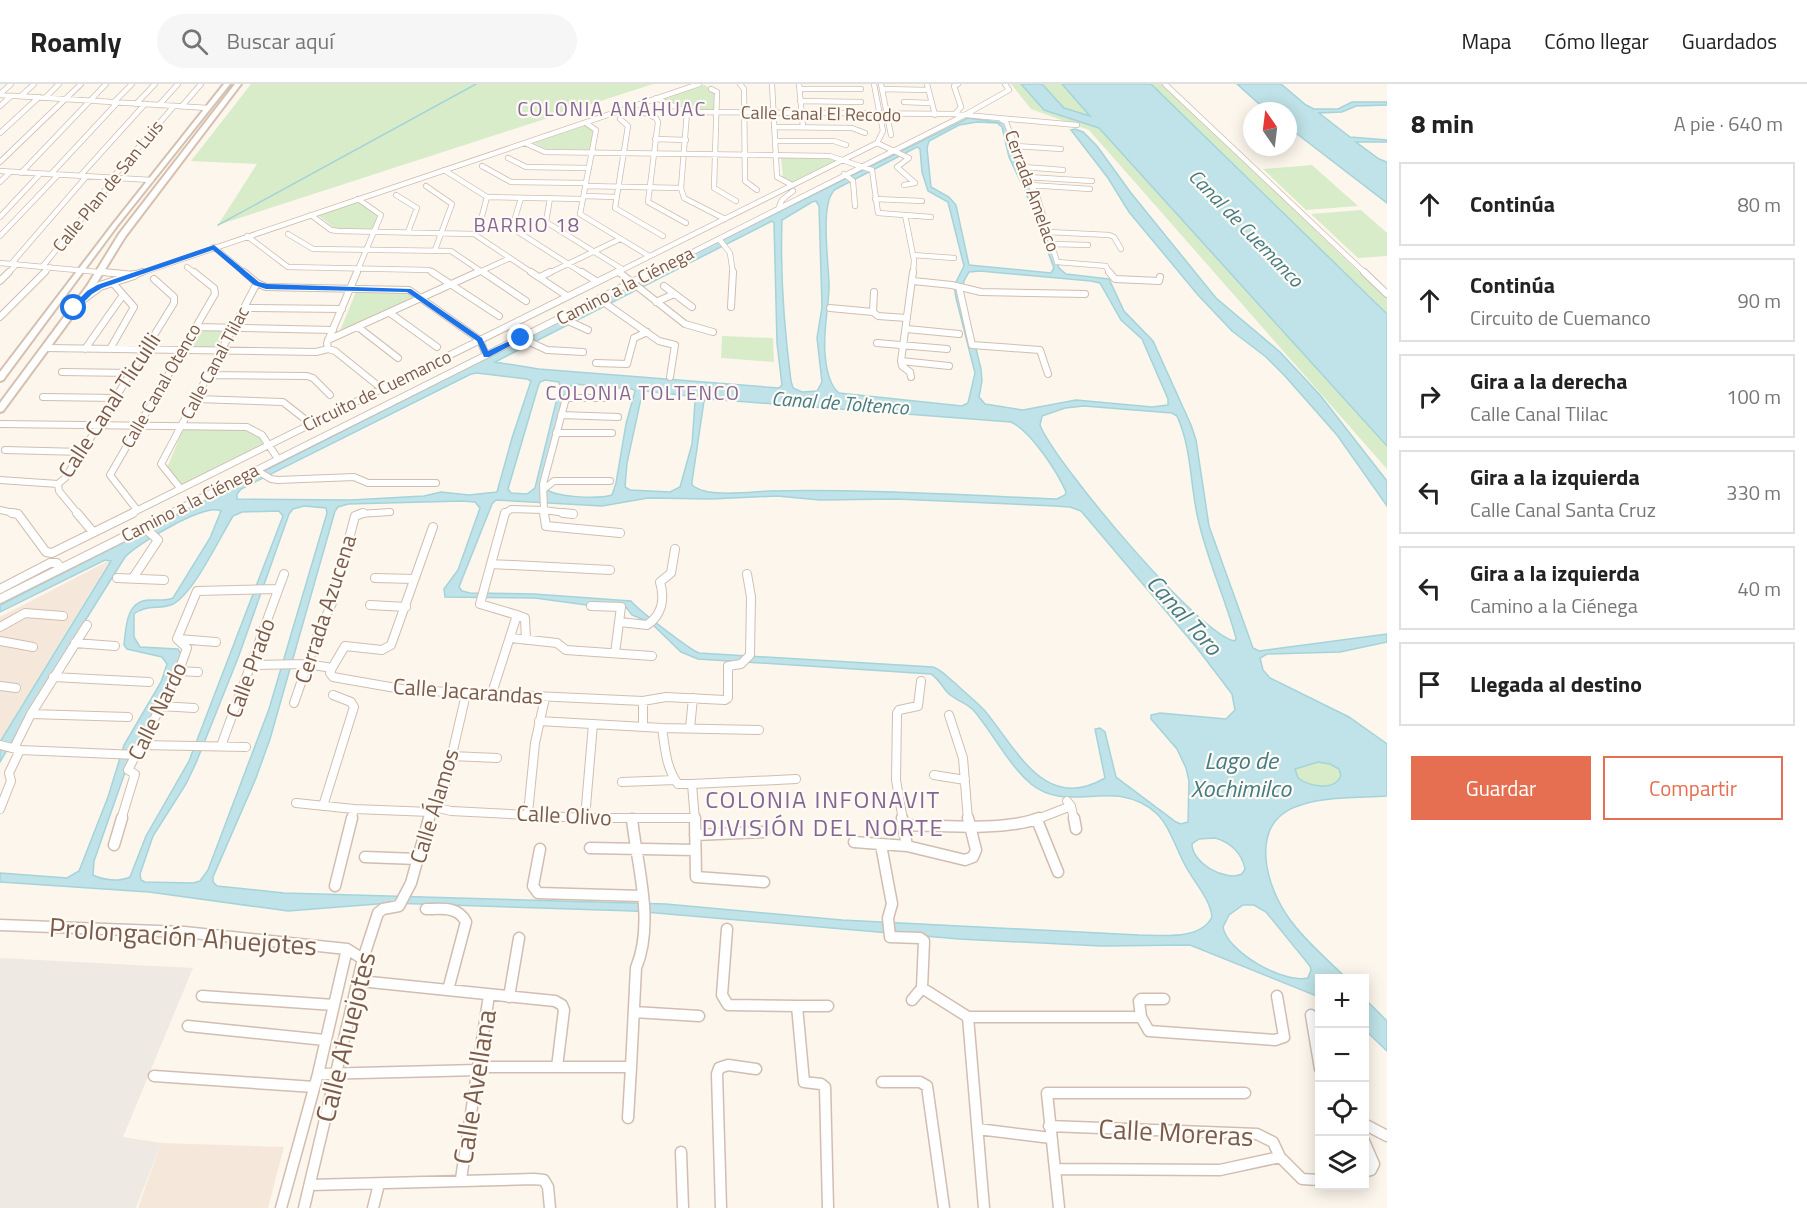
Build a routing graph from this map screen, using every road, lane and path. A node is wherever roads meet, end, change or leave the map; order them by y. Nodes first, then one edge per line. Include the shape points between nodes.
1 (11, 84) edge
2 (34, 84) edge
3 (59, 84) edge
4 (81, 84) edge
5 (106, 84) edge
6 (132, 84) edge
7 (155, 84) edge
8 (178, 84) edge
9 (201, 84) edge
10 (227, 84) edge
11 (238, 84) edge
12 (699, 84) edge
13 (740, 84) edge
14 (772, 84) edge
15 (874, 84) edge
16 (927, 84) edge
17 (1005, 84) edge
18 (1165, 84) edge
19 (955, 85) edge
20 (800, 86) edge
21 (882, 87) edge
22 (711, 89) dead end
23 (861, 89) dead end
24 (928, 90) junction
25 (0, 94) edge
26 (11, 96) junction
27 (21, 96) junction
28 (42, 98) junction
29 (656, 98) junction
30 (64, 99) junction
31 (801, 100) junction
32 (89, 101) junction
33 (861, 102) dead end
34 (904, 102) dead end
35 (115, 103) junction
36 (931, 103) junction
37 (136, 104) junction
38 (146, 104) junction
39 (159, 105) junction
40 (0, 106) edge
41 (174, 106) junction
42 (182, 106) junction
43 (208, 108) junction
44 (643, 112) dead end
45 (687, 112) junction
46 (716, 113) junction
47 (745, 113) junction
48 (773, 113) junction
49 (801, 113) junction
50 (955, 114) junction
51 (883, 115) junction
52 (935, 115) junction
53 (963, 116) junction
54 (620, 119) dead end
55 (1005, 122) junction
56 (586, 123) junction
57 (1077, 125) dead end
58 (774, 127) junction
59 (803, 127) junction
60 (0, 133) edge
61 (865, 133) dead end
62 (891, 135) dead end
63 (655, 139) junction
64 (686, 140) junction
65 (776, 141) junction
66 (525, 143) junction
67 (877, 143) junction
68 (846, 145) dead end
69 (1015, 146) junction
70 (1061, 149) dead end
71 (891, 151) junction
72 (592, 153) junction
73 (623, 153) junction
74 (654, 153) junction
75 (684, 154) junction
76 (716, 154) junction
77 (746, 155) junction
78 (777, 155) junction
79 (508, 158) dead end
80 (0, 162) edge
81 (840, 162) junction
82 (482, 166) dead end
83 (862, 166) junction
84 (1023, 167) junction
85 (589, 168) junction
86 (444, 170) junction
87 (1063, 170) dead end
88 (0, 171) edge
89 (10, 172) junction
90 (21, 173) junction
91 (40, 174) junction
92 (51, 174) junction
93 (58, 175) junction
94 (845, 175) junction
95 (83, 176) junction
96 (1027, 177) junction
97 (114, 179) junction
98 (151, 180) junction
99 (1092, 180) dead end
100 (0, 182) edge
101 (586, 184) junction
102 (904, 185) dead end
103 (1030, 185) junction
104 (426, 186) dead end
105 (618, 187) junction
106 (649, 187) junction
107 (681, 188) junction
108 (791, 188) junction
109 (1090, 189) dead end
110 (757, 190) dead end
111 (812, 190) junction
112 (396, 195) dead end
113 (488, 197) junction
114 (616, 197) junction
115 (521, 198) junction
116 (550, 198) junction
117 (583, 198) junction
118 (358, 199) junction
119 (875, 199) junction
120 (736, 201) dead end
121 (921, 201) dead end
122 (855, 206) dead end
123 (778, 209) junction
124 (905, 214) junction
125 (311, 215) junction
126 (0, 217) edge
127 (931, 217) dead end
128 (725, 219) junction
129 (686, 223) dead end
130 (375, 232) junction
131 (408, 232) junction
132 (1048, 232) junction
133 (441, 233) junction
134 (288, 234) dead end
135 (474, 234) junction
136 (0, 236) edge
137 (247, 236) junction
138 (663, 236) dead end
139 (620, 239) junction
140 (719, 240) junction
141 (1053, 244) junction
142 (1088, 245) dead end
143 (214, 247) junction
144 (1121, 249) dead end
145 (367, 250) junction
146 (435, 250) junction
147 (593, 251) junction
148 (913, 255) junction
149 (649, 256) junction
150 (510, 258) junction
151 (954, 258) dead end
152 (0, 263) edge
153 (567, 263) junction
154 (14, 264) junction
155 (46, 267) junction
156 (187, 267) dead end
157 (359, 268) junction
158 (83, 269) junction
159 (620, 270) junction
160 (100, 271) junction
161 (480, 271) junction
162 (134, 275) junction
163 (540, 277) junction
164 (1160, 278) dead end
165 (154, 279) dead end
166 (0, 281) edge
167 (596, 281) junction
168 (913, 281) junction
169 (112, 282) junction
170 (257, 283) junction
171 (632, 284) junction
172 (452, 285) junction
173 (664, 286) dead end
174 (350, 288) junction
175 (960, 288) junction
176 (874, 292) dead end
177 (674, 294) junction
178 (1084, 294) dead end
179 (1387, 294) edge
180 (123, 295) junction
181 (567, 296) junction
182 (422, 298) junction
183 (599, 299) junction
184 (526, 301) dead end
185 (656, 302) junction
186 (692, 307) dead end
187 (732, 307) dead end
188 (74, 308) junction
189 (245, 308) junction
190 (830, 308) dead end
191 (342, 309) junction
192 (873, 312) junction
193 (390, 313) junction
194 (499, 316) dead end
195 (0, 317) edge
196 (563, 318) junction
197 (907, 318) junction
198 (195, 327) junction
199 (358, 327) junction
200 (234, 328) junction
201 (907, 329) junction
202 (333, 330) junction
203 (588, 330) dead end
204 (646, 332) junction
205 (713, 332) dead end
206 (959, 334) dead end
207 (522, 339) junction
208 (328, 340) junction
209 (480, 340) junction
210 (878, 343) dead end
211 (904, 345) junction
212 (437, 347) dead end
213 (45, 348) junction
214 (85, 349) junction
215 (110, 349) junction
216 (328, 349) junction
217 (946, 349) dead end
218 (146, 350) junction
219 (182, 351) junction
220 (221, 351) junction
221 (583, 352) dead end
222 (486, 355) junction
223 (398, 358) dead end
224 (901, 361) junction
225 (597, 363) dead end
226 (949, 366) dead end
227 (62, 372) dead end
228 (132, 373) junction
229 (2, 374) edge
230 (1048, 374) dead end
231 (209, 375) junction
232 (670, 377) dead end
233 (911, 377) dead end
234 (381, 388) junction
235 (330, 395) dead end
236 (43, 397) dead end
237 (117, 398) junction
238 (608, 398) dead end
239 (196, 399) junction
240 (0, 409) edge
241 (561, 416) junction
242 (618, 417) dead end
243 (0, 424) edge
244 (99, 424) junction
245 (311, 424) junction
246 (138, 425) junction
247 (182, 426) junction
248 (556, 433) junction
249 (612, 433) dead end
250 (270, 443) junction
251 (5, 450) dead end
252 (82, 452) junction
253 (278, 459) junction
254 (259, 471) junction
255 (0, 480) edge
256 (610, 481) dead end
257 (436, 483) dead end
258 (57, 484) junction
259 (180, 488) junction
260 (544, 489) junction
261 (544, 506) junction
262 (0, 510) edge
263 (137, 510) junction
264 (390, 512) dead end
265 (573, 513) dead end
266 (145, 527) junction
267 (433, 527) dead end
268 (93, 532) junction
269 (620, 533) dead end
270 (675, 549) dead end
271 (491, 564) junction
272 (61, 568) junction
273 (610, 570) dead end
274 (284, 574) dead end
275 (747, 574) dead end
276 (117, 578) dead end
277 (133, 578) junction
278 (375, 578) dead end
279 (414, 579) junction
280 (164, 580) dead end
281 (0, 589) edge
282 (278, 589) junction
283 (197, 591) joint
284 (0, 600) edge
285 (370, 605) dead end
286 (591, 606) dead end
287 (406, 607) junction
288 (63, 616) dead end
289 (517, 619) junction
290 (620, 622) junction
291 (87, 625) dead end
292 (0, 627) edge
293 (511, 638) junction
294 (177, 639) junction
295 (526, 640) junction
296 (0, 641) edge
297 (216, 642) dead end
298 (75, 643) junction
299 (115, 646) dead end
300 (33, 647) dead end
301 (615, 652) junction
302 (652, 656) dead end
303 (307, 664) junction
304 (252, 665) junction
305 (332, 668) junction
306 (179, 671) junction
307 (198, 672) dead end
308 (53, 677) junction
309 (921, 681) dead end
310 (149, 682) dead end
311 (0, 686) edge
312 (15, 688) dead end
313 (492, 693) junction
314 (466, 694) junction
315 (333, 695) dead end
316 (545, 698) junction
317 (693, 698) junction
318 (643, 701) junction
319 (294, 703) dead end
320 (160, 706) junction
321 (194, 708) dead end
322 (31, 714) junction
323 (949, 715) dead end
324 (128, 717) dead end
325 (539, 721) junction
326 (593, 724) junction
327 (643, 727) junction
328 (662, 728) junction
329 (690, 728) junction
330 (759, 730) dead end
331 (0, 745) edge
332 (142, 745) junction
333 (221, 746) junction
334 (246, 747) dead end
335 (15, 748) junction
336 (135, 756) junction
337 (452, 756) junction
338 (497, 758) dead end
339 (934, 775) dead end
340 (796, 779) dead end
341 (675, 780) junction
342 (965, 780) junction
343 (622, 782) dead end
344 (692, 784) junction
345 (296, 803) dead end
346 (323, 806) junction
347 (0, 809) edge
348 (354, 809) junction
349 (433, 809) junction
350 (528, 813) junction
351 (585, 818) junction
352 (695, 818) junction
353 (632, 819) junction
354 (1037, 820) junction
355 (904, 825) junction
356 (969, 826) junction
357 (1076, 829) dead end
358 (764, 832) dead end
359 (695, 835) junction
360 (854, 843) dead end
361 (114, 845) dead end
362 (881, 845) junction
363 (907, 846) junction
364 (590, 848) dead end
365 (634, 848) junction
366 (540, 849) dead end
367 (694, 850) junction
368 (365, 857) dead end
369 (417, 859) junction
370 (1058, 872) dead end
371 (764, 882) dead end
372 (411, 883) joint
373 (335, 886) dead end
374 (642, 898) junction
375 (426, 909) dead end
376 (0, 925) edge
377 (727, 929) dead end
378 (519, 938) dead end
379 (348, 949) junction
380 (363, 959) junction
381 (360, 981) junction
382 (922, 988) junction
383 (448, 990) junction
384 (489, 995) junction
385 (202, 996) dead end
386 (1277, 996) dead end
387 (509, 997) junction
388 (1164, 999) dead end
389 (912, 1000) dead end
390 (334, 1005) junction
391 (797, 1006) junction
392 (828, 1006) dead end
393 (634, 1012) junction
394 (1311, 1015) dead end
395 (699, 1016) dead end
396 (968, 1017) junction
397 (1141, 1017) junction
398 (188, 1026) dead end
399 (1315, 1039) edge
400 (325, 1040) junction
401 (557, 1066) junction
402 (631, 1067) junction
403 (756, 1069) dead end
404 (478, 1070) junction
405 (338, 1073) junction
406 (318, 1074) junction
407 (154, 1076) dead end
408 (882, 1082) dead end
409 (314, 1087) junction
410 (1245, 1093) dead end
411 (628, 1118) dead end
412 (1049, 1126) junction
413 (1369, 1126) edge
414 (978, 1129) junction
415 (1387, 1136) edge
416 (1051, 1138) junction
417 (1369, 1151) edge
418 (681, 1152) dead end
419 (1280, 1157) junction
420 (1054, 1169) junction
421 (1369, 1171) edge
422 (461, 1179) junction
423 (1315, 1180) edge
424 (380, 1184) junction
425 (310, 1185) junction
426 (280, 1208) edge
427 (304, 1208) edge
428 (373, 1208) edge
429 (550, 1208) edge
430 (683, 1208) edge
431 (721, 1208) edge
432 (828, 1208) edge
433 (944, 1208) edge
434 (984, 1208) edge
435 (1059, 1208) edge

1 - 25 street
2 - 27 street
3 - 28 street
4 - 30 street
5 - 32 street
6 - 35 street
7 - 37 street
8 - 39 street
9 - 42 street
10 - 43 main road
11 - 160 main road
12 - 29 street
13 - 47 street via 744,89
14 - 48 street
15 - 51 street
16 - 24 street
17 - 53 street, Camino a la Ciénega via 1009,90
18 - 179 street
19 - 50 street via 962,107
20 - 23 street
20 - 31 street
21 - 24 street
21 - 51 street
22 - 46 street via 717,92
24 - 36 street
25 - 26 street
26 - 27 street
26 - 40 street
27 - 28 street
28 - 30 street
28 - 60 street
29 - 45 street
29 - 56 street
30 - 32 street
30 - 80 street
31 - 33 street
31 - 49 street
32 - 35 street
32 - 90 street
34 - 36 street
35 - 37 street
35 - 92 street
36 - 52 street
37 - 38 street
38 - 39 street
38 - 95 street
39 - 41 street
41 - 42 street
41 - 97 street, Calle Plan de San Luis
42 - 43 street
43 - 98 main road
44 - 63 street via 658,120
45 - 46 street, Calle Canal El Recodo
45 - 64 street
46 - 47 street, Calle Canal El Recodo
46 - 76 street
47 - 48 street, Calle Canal El Recodo
47 - 77 street
48 - 49 street, Calle Canal El Recodo
48 - 58 street
49 - 51 street, Calle Canal El Recodo
49 - 59 street
50 - 52 street, Calle Canal El Recodo
50 - 53 street, Calle Canal El Recodo
51 - 52 street, Calle Canal El Recodo
51 - 62 street
51 - 67 street via 883,131
53 - 55 street, Calle Canal El Recodo
53 - 71 street, Camino a la Ciénega
54 - 73 street via 628,126
55 - 57 street, Calle Canal El Recodo
55 - 69 street, Cerrada Amelaco
56 - 66 street
56 - 72 street via 596,130
58 - 59 street
58 - 65 street
59 - 61 street via 852,128
63 - 64 street
63 - 74 street
64 - 75 street
65 - 68 street via 834,141
65 - 78 street
66 - 72 street via 545,152
66 - 86 street
67 - 71 street
67 - 81 street, Circuito de Cuemanco
69 - 70 street
69 - 84 street, Cerrada Amelaco
71 - 83 street, Camino a la Ciénega
71 - 102 street via 909,159 897,167 915,184
72 - 73 street
72 - 85 street
73 - 74 street
73 - 105 street
74 - 75 street
74 - 106 street
75 - 76 street
75 - 107 street
76 - 77 street
76 - 120 street via 715,190
77 - 78 street
77 - 110 street via 745,181
78 - 81 street via 825,156
78 - 108 street via 777,177
79 - 85 street via 526,167
81 - 83 street
81 - 108 street, Circuito de Cuemanco
82 - 101 street via 511,182
83 - 94 street, Camino a la Ciénega
83 - 119 street via 872,170
84 - 87 street
84 - 96 street, Cerrada Amelaco
85 - 101 street
86 - 113 street
86 - 118 street
88 - 89 street
89 - 90 street
89 - 100 street
90 - 91 street
91 - 92 street
91 - 126 street
92 - 93 street
93 - 95 street
93 - 136 street
94 - 111 street, Camino a la Ciénega
94 - 122 street via 853,181
95 - 97 street
95 - 154 street
96 - 99 street
96 - 103 street, Cerrada Amelaco
97 - 98 street
97 - 155 street, Calle Plan de San Luis
98 - 158 main road
101 - 105 street
101 - 117 street
103 - 109 street
103 - 132 street, Cerrada Amelaco via 1036,192
104 - 133 street via 452,204
105 - 106 street
105 - 114 street
106 - 107 street
106 - 129 street via 648,202
107 - 128 street via 684,198
108 - 111 street
108 - 123 street
108 - 128 street, Circuito de Cuemanco
111 - 123 street, Camino a la Ciénega
112 - 131 street via 417,208
113 - 115 street
113 - 135 street
114 - 117 street
114 - 138 street via 615,208
115 - 116 street
115 - 153 street via 512,228
116 - 117 street
116 - 147 street via 546,222
117 - 139 street via 580,214
118 - 125 street
118 - 130 street via 381,215
119 - 121 street
119 - 124 street via 878,213
123 - 140 street, Camino a la Ciénega
124 - 127 street
124 - 148 street
125 - 130 street via 334,231
125 - 137 street
128 - 149 street, Circuito de Cuemanco
130 - 131 street
130 - 145 street
131 - 133 street
132 - 141 street, Cerrada Amelaco
132 - 144 street via 1109,235
133 - 135 street
133 - 146 street
134 - 145 street via 313,249
135 - 150 street
137 - 143 street
137 - 157 street via 288,267
139 - 147 street
139 - 149 street
140 - 171 street, Camino a la Ciénega
140 - 187 street via 727,245 734,272
141 - 142 street
141 - 164 street, Cerrada Amelaco via 1060,263 1106,266 1115,279
143 - 162 street
143 - 170 street, Calle Canal Tlilac
145 - 146 street
145 - 157 street
146 - 161 street via 456,253
147 - 153 street
147 - 159 street
148 - 151 street
148 - 168 street
149 - 159 street, Circuito de Cuemanco
150 - 161 street
150 - 163 street
152 - 154 street
153 - 163 street
153 - 167 street
154 - 155 street
154 - 166 street
155 - 158 street
155 - 195 street, Calle Plan de San Luis
156 - 198 street, Calle Canal Otenco via 216,291
157 - 172 street via 429,270
157 - 174 street
158 - 160 street
158 - 229 main road
159 - 167 street, Circuito de Cuemanco
159 - 171 street
160 - 162 street
160 - 188 main road
161 - 172 street
161 - 184 street
162 - 169 street
163 - 181 street
165 - 218 street, Calle Canal Tlicuilli via 175,300
167 - 181 street, Circuito de Cuemanco
168 - 175 street
168 - 197 street
169 - 180 street
169 - 188 street via 94,289
170 - 174 street
170 - 189 street, Calle Canal Tlilac
171 - 183 street, Camino a la Ciénega
171 - 185 street
172 - 182 street
172 - 194 street
173 - 177 street
174 - 182 street via 402,289
174 - 191 street
175 - 178 street via 1017,294
175 - 230 street via 972,345 1040,350
176 - 192 street
177 - 185 street
177 - 186 street
180 - 214 street
180 - 215 street via 134,307
181 - 209 street, Circuito de Cuemanco
182 - 193 street
182 - 209 street
183 - 196 street, Camino a la Ciénega
183 - 204 street
185 - 205 street via 690,327
188 - 213 main road
189 - 191 street
189 - 200 street, Calle Canal Tlilac
190 - 192 street
191 - 202 street
192 - 197 street
193 - 199 street
193 - 212 street
196 - 203 street
196 - 207 street, Camino a la Ciénega
197 - 201 street
198 - 200 street
198 - 219 street, Calle Canal Otenco
199 - 208 street
199 - 223 street
200 - 202 street
200 - 220 street, Calle Canal Tlilac
201 - 206 street
201 - 211 street
202 - 208 street
204 - 225 street via 634,338 627,364
204 - 232 street via 675,345
207 - 221 street via 557,352
207 - 222 street, Camino a la Ciénega
208 - 216 street
209 - 222 street
209 - 234 street, Circuito de Cuemanco
210 - 211 street
211 - 217 street
211 - 224 street
213 - 214 street
213 - 240 main road
214 - 215 street
215 - 218 street
216 - 220 street
216 - 234 street
218 - 219 street
218 - 228 street, Calle Canal Tlicuilli
219 - 220 street
219 - 246 street, Calle Canal Otenco
220 - 231 street, Calle Canal Tlilac
222 - 253 street, Camino a la Ciénega
224 - 226 street
224 - 233 street
227 - 228 street
228 - 237 street, Calle Canal Tlicuilli
231 - 235 street via 307,376
231 - 239 street, Calle Canal Tlilac
234 - 245 street, Circuito de Cuemanco
236 - 237 street
237 - 244 street, Calle Canal Tlicuilli
238 - 241 street via 567,397
239 - 245 street via 283,402
239 - 247 street, Calle Canal Tlilac
241 - 242 street
241 - 248 street
243 - 244 street
244 - 246 street
244 - 252 street, Calle Canal Tlicuilli
245 - 250 street, Circuito de Cuemanco
246 - 247 street
246 - 263 street, Calle Canal Otenco via 110,475
247 - 250 street via 254,428
247 - 259 street, Calle Canal Tlilac via 161,464
248 - 249 street
248 - 260 street
250 - 253 street
250 - 259 street, Circuito de Cuemanco
251 - 252 street
252 - 258 street, Calle Canal Tlicuilli
253 - 254 street, Camino a la Ciénega
254 - 257 street via 271,479 354,477 368,483
254 - 266 street, Camino a la Ciénega
255 - 258 street
256 - 260 street via 554,481
258 - 268 street, Calle Canal Tlicuilli
259 - 263 street, Circuito de Cuemanco
260 - 261 street
261 - 265 street
261 - 269 street via 546,526
261 - 271 street via 507,510
262 - 268 street, Circuito de Cuemanco via 18,514 48,554
263 - 268 street, Circuito de Cuemanco
264 - 303 street, Cerrada Azucena via 364,512 356,516 332,603
266 - 272 street, Camino a la Ciénega
266 - 277 street via 158,540
267 - 279 street
270 - 290 street via 671,573 660,582 664,597 656,619 647,625
271 - 273 street
271 - 289 street via 480,604
272 - 281 street, Camino a la Ciénega via 50,563
272 - 284 street, Camino a la Ciénega
274 - 282 street, Calle Prado
275 - 317 street, Calle Jacarandas via 751,597 750,655 741,664 728,666 728,698
276 - 277 street
277 - 280 street
278 - 279 street
279 - 287 street
282 - 283 street, Calle Prado
282 - 304 street, Calle Prado
283 - 294 street, Calle Nardo
285 - 287 street
286 - 290 street via 621,607
287 - 305 street via 387,650 345,646
288 - 292 street via 25,613
289 - 293 street
289 - 295 street via 525,618 527,622
290 - 301 street
291 - 298 street
293 - 295 street
293 - 313 street
294 - 297 street
294 - 306 street, Calle Nardo via 187,648
295 - 301 street via 557,643 566,650
296 - 300 street
298 - 299 street
298 - 308 street
301 - 302 street
303 - 304 street, Calle Jacarandas
303 - 305 street, Calle Jacarandas
303 - 319 street, Cerrada Azucena
304 - 333 street, Calle Prado
305 - 314 street, Calle Jacarandas via 333,677 406,690
306 - 307 street
306 - 320 street, Calle Nardo
308 - 310 street
308 - 322 street
309 - 355 street via 918,706 899,710 897,714 896,780
311 - 312 street
313 - 314 street, Calle Jacarandas
313 - 316 street, Calle Jacarandas
314 - 337 street, Calle Álamos
315 - 346 street via 354,707
316 - 318 street, Calle Jacarandas
316 - 325 street
317 - 318 street, Calle Jacarandas
317 - 329 street
318 - 327 street
320 - 321 street
320 - 332 street, Calle Nardo
322 - 324 street
322 - 335 street
323 - 342 street via 963,758
325 - 326 street
325 - 350 street
326 - 327 street
326 - 351 street
327 - 328 street
328 - 329 street
328 - 341 street via 666,757
329 - 330 street
331 - 335 street
332 - 333 street
332 - 336 street, Calle Nardo
333 - 334 street
335 - 336 street
335 - 347 street via 11,781
336 - 361 street, Calle Nardo via 128,770 135,774
337 - 338 street
337 - 349 street, Calle Álamos via 442,798
339 - 342 street
340 - 344 street
341 - 343 street
341 - 344 street via 678,784
342 - 356 street
344 - 352 street
345 - 346 street, Calle Olivo
346 - 348 street, Calle Olivo
348 - 349 street, Calle Olivo
348 - 373 street
349 - 350 street, Calle Olivo
349 - 369 street, Calle Álamos
350 - 351 street, Calle Olivo
351 - 353 street, Calle Olivo
352 - 353 street, Calle Olivo
352 - 359 street
353 - 365 street
354 - 356 street
354 - 357 street via 1069,804
354 - 370 street
355 - 356 street
355 - 363 street
356 - 363 street via 976,850 973,857 965,860
358 - 359 street
359 - 367 street
360 - 362 street
362 - 363 street
362 - 382 street via 892,904 888,918 890,937 924,941
364 - 365 street
365 - 367 street
365 - 374 street
366 - 374 street via 533,886 538,893
367 - 371 street via 696,877
368 - 369 street
369 - 372 street, Calle Álamos
372 - 380 street, Calle Ahuejotes via 399,906 378,913
374 - 393 street via 642,959 636,968
375 - 383 street via 457,909 466,922
376 - 379 street, Prolongación Ahuejotes via 184,932
377 - 391 street via 724,1001 728,1005
378 - 387 street
379 - 380 street, Prolongación Ahuejotes
379 - 390 street, Calle Ahuejotes
380 - 381 street, Calle Ahuejotes
381 - 383 street
381 - 405 street, Calle Ahuejotes
382 - 389 street
382 - 396 street
383 - 384 street
384 - 387 street
384 - 404 street, Calle Avellana
385 - 390 street
386 - 397 street via 1284,1037 1275,1040 1157,1033 1149,1031
387 - 401 street via 562,1005
388 - 397 street via 1141,999
390 - 400 street, Calle Ahuejotes
391 - 392 street
391 - 432 street via 804,1082 825,1087
393 - 395 street
393 - 402 street
394 - 399 street
396 - 397 street
396 - 414 street
398 - 400 street
400 - 406 street, Calle Ahuejotes
401 - 402 street
401 - 404 street via 486,1066
402 - 411 street
403 - 431 street via 728,1065 719,1068 717,1074
404 - 405 street
404 - 422 street, Calle Avellana
405 - 406 street
405 - 425 street, Calle Ahuejotes
406 - 409 street, Calle Ahuejotes
407 - 409 street
408 - 433 street via 920,1082 927,1086
409 - 426 street, Calle Ahuejotes
410 - 412 street via 1047,1093
412 - 416 street
412 - 419 street, Calle Moreras via 1257,1134 1273,1142
413 - 415 street
414 - 416 street
414 - 434 street
416 - 420 street
417 - 421 street via 1374,1164
418 - 430 street
419 - 420 street via 1220,1170
419 - 423 street, Calle Moreras via 1302,1179
420 - 435 street
422 - 424 street
422 - 429 street via 544,1180
424 - 425 street
424 - 428 street
425 - 427 street, Calle Ahuejotes

